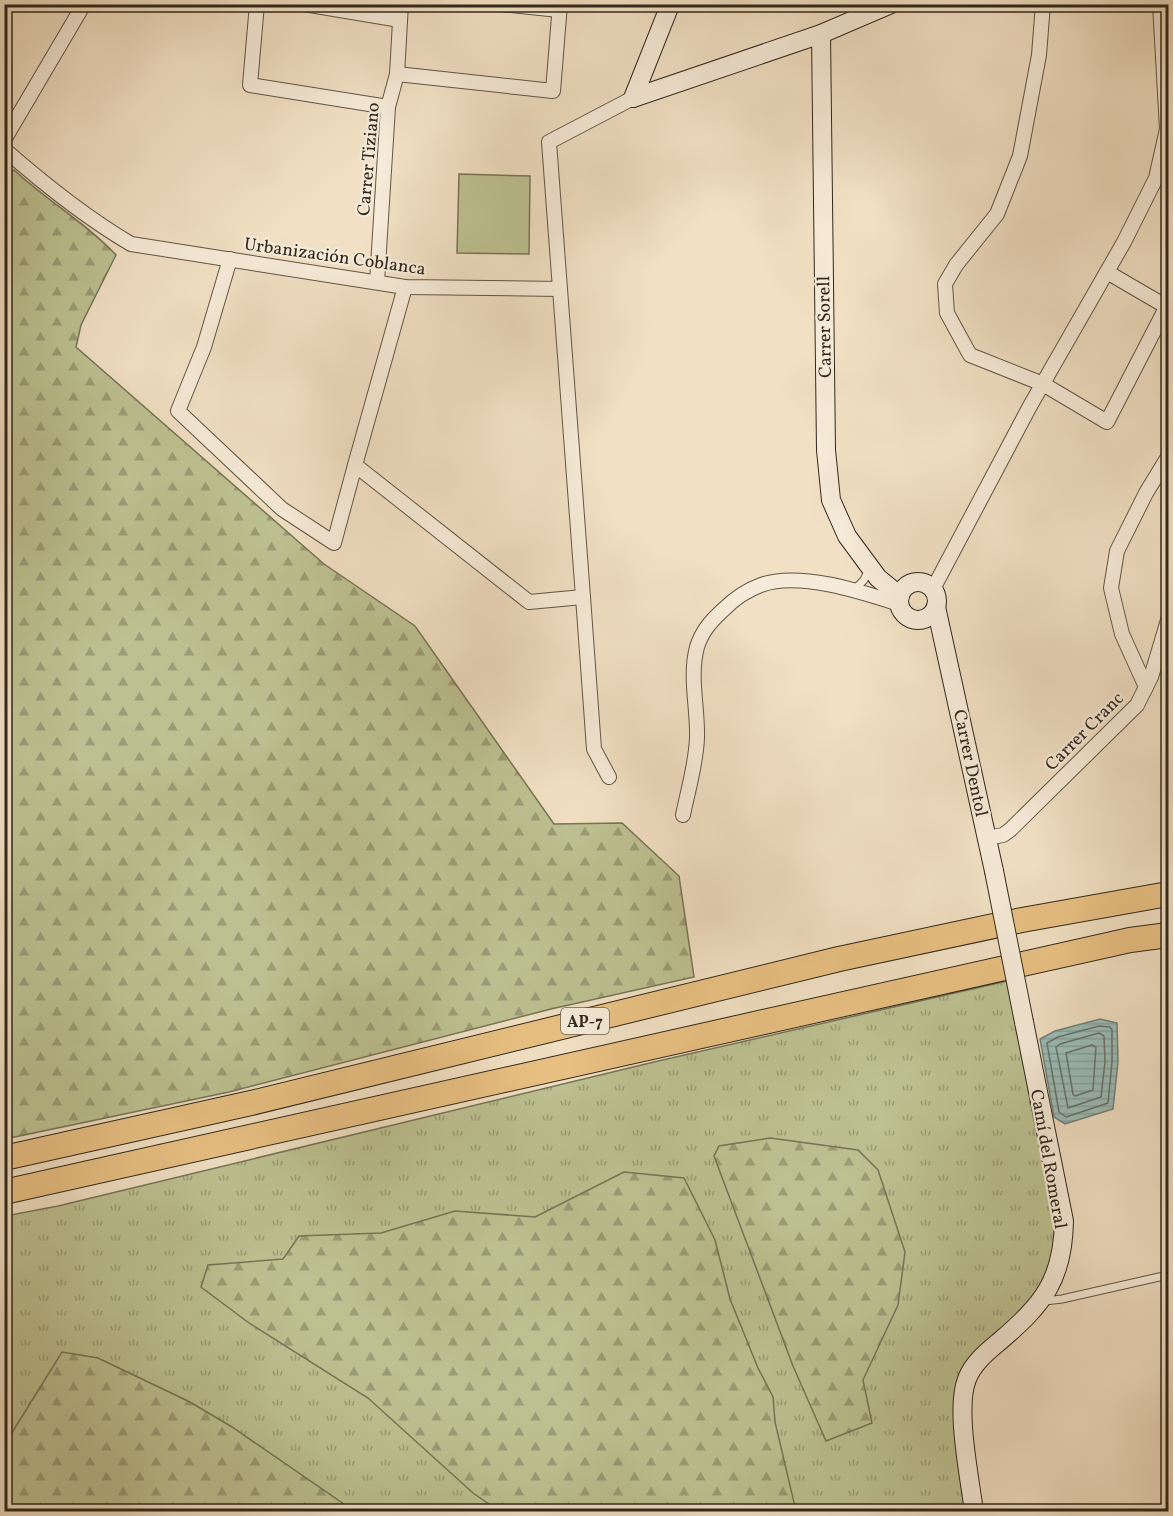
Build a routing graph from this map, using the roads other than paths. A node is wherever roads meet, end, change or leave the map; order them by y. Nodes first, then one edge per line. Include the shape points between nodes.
1 (84, 4) edge
2 (257, 4) edge
3 (304, 4) edge
4 (401, 4) edge
5 (500, 4) edge
6 (669, 4) edge
7 (891, 4) edge
8 (1043, 4) edge
9 (1160, 4) edge
10 (559, 7) edge
11 (400, 20) junction
12 (821, 34) junction
13 (397, 74) junction
14 (633, 98) junction
15 (388, 107) junction
16 (4, 140) edge
17 (4, 149) edge
18 (1165, 158) edge
19 (230, 260) junction
20 (1107, 272) junction
21 (377, 282) junction
22 (405, 287) junction
23 (560, 289) junction
24 (1168, 306) edge
25 (1042, 384) junction
26 (1167, 464) edge
27 (355, 465) junction
28 (869, 567) junction
29 (854, 590) junction
30 (582, 597) junction
31 (935, 598) junction
32 (900, 600) junction
33 (917, 620) junction
34 (1168, 620) edge
35 (1160, 648) junction
36 (1130, 651) junction
37 (947, 654) junction
38 (1148, 682) junction
39 (609, 777) dead end
40 (683, 815) dead end
41 (987, 838) junction
42 (1168, 894) edge
43 (1168, 935) edge
44 (1024, 1022) joint
45 (4, 1158) edge
46 (4, 1192) edge
47 (1168, 1275) edge
48 (1042, 1301) junction
49 (975, 1512) edge

1 - 16 street
2 - 15 street via 250,85
3 - 11 street
4 - 11 street, Carrer Tiziano
5 - 10 street
6 - 14 street
7 - 12 street
8 - 25 street via 1039,55 1020,156 997,214 945,284 947,313 970,355
9 - 18 street
10 - 13 street via 553,91
11 - 13 street, Carrer Tiziano
12 - 14 street
12 - 28 street, Carrer Sorell via 827,460 831,500 847,536
13 - 15 street, Carrer Tiziano
14 - 23 street via 549,142
15 - 21 street, Carrer Tiziano
17 - 19 street, Urbanización Coblanca via 99,226 131,244
18 - 20 street
19 - 21 street, Urbanización Coblanca
19 - 27 street via 204,347 178,411 282,509 334,543
20 - 24 street
20 - 25 street
21 - 22 street, Urbanización Coblanca
22 - 23 street, Urbanización Coblanca
22 - 27 street
23 - 30 street
24 - 25 street via 1107,422
25 - 31 street
26 - 36 street via 1146,493 1117,550 1111,588
27 - 30 street via 529,602
28 - 29 lane
28 - 32 street, Carrer Sorell
29 - 32 street
29 - 40 street via 792,581 761,585 729,604 704,629 695,664 697,741
30 - 39 street via 594,749
31 - 32 street via 923,582 917,582 906,587
31 - 33 street via 929,617
31 - 37 street, Carrer Dentol
32 - 33 street via 905,615
33 - 37 street, Carrer Dentol
34 - 35 street, Carrer Cranc
35 - 36 street via 1145,658
35 - 38 street, Carrer Cranc
36 - 38 street
37 - 41 street, Carrer Dentol
38 - 41 street, Carrer Cranc via 1137,705 1010,830
41 - 44 street, Carrer Dentol, bridge
42 - 45 highway, AP-7 via 839,959 250,1103
43 - 46 highway, AP-7 via 1095,948
44 - 48 street, Camí del Romeral via 1064,1221 1059,1263
47 - 48 lane
48 - 49 street, Camí del Romeral via 982,1358 966,1380 962,1407

